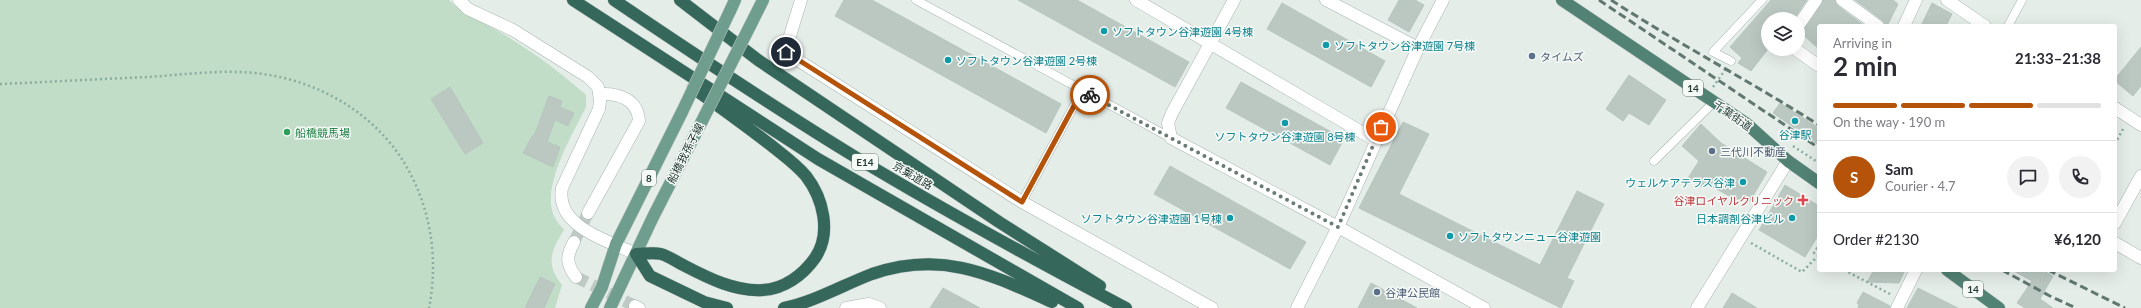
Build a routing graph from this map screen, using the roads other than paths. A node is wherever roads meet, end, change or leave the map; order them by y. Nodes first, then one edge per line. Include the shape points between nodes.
1 (459, 0) edge
2 (573, 0) edge
3 (614, 0) edge
4 (680, 0) edge
5 (763, 0) edge
6 (801, 0) edge
7 (916, 0) edge
8 (1136, 0) edge
9 (1234, 0) edge
10 (1326, 0) edge
11 (1443, 0) edge
12 (1562, 0) edge
13 (1762, 0) edge
14 (1816, 0) edge
15 (1842, 0) edge
16 (1916, 0) edge
17 (1947, 0) edge
18 (2022, 0) edge
19 (732, 5) edge
20 (596, 16) junction
21 (1805, 16) edge
22 (1875, 24) edge
23 (1905, 24) edge
24 (1982, 24) edge
25 (2009, 24) edge
26 (1210, 43) junction
27 (1418, 48) junction
28 (1805, 56) edge
29 (1731, 61) road end
30 (1817, 65) edge
31 (1082, 91) junction
32 (600, 94) junction
33 (1714, 102) junction
34 (2117, 109) edge
35 (2141, 125) edge
36 (1171, 138) junction
37 (1375, 140) junction
38 (1654, 161) dead end
39 (1788, 162) junction
40 (2141, 176) edge
41 (1817, 182) edge
42 (1022, 202) junction
43 (588, 213) tunnel mouth
44 (2117, 219) edge
45 (1338, 227) junction
46 (574, 242) tunnel mouth
47 (616, 244) junction
48 (2117, 244) edge
49 (636, 254) junction
50 (2141, 258) edge
51 (1915, 272) edge
52 (1950, 272) edge
53 (576, 277) tunnel mouth
54 (1899, 304) edge
55 (591, 308) edge
56 (610, 308) edge
57 (727, 308) edge
58 (784, 308) edge
59 (846, 308) edge
60 (880, 308) edge
61 (1066, 308) edge
62 (1078, 308) edge
63 (1126, 308) edge
64 (1134, 308) edge
65 (1212, 308) edge
66 (1297, 308) edge
67 (1484, 308) edge
68 (1697, 308) edge
69 (1999, 308) edge

1 - 32 street via 468,9 513,30 588,77 598,87
2 - 20 highway, E14
3 - 63 highway, 京葉道路 / E14, bridge via 772,105 858,158
4 - 64 highway via 758,60 999,222
5 - 49 main road, 船橋我孫子線 / 8, bridge
6 - 42 street via 786,52
7 - 31 lane
8 - 26 street
9 - 26 street
10 - 27 street
11 - 27 street
12 - 33 highway, 千葉街道 / 14
13 - 29 lane via 1713,52
14 - 21 street
15 - 22 street
16 - 23 street
17 - 24 street
18 - 25 lane
19 - 47 main road, 船橋我孫子線 / 8, bridge
20 - 49 highway, bridge via 792,161 815,190 821,206 823,237 818,254 808,268 781,286 749,290 732,287 661,254
20 - 62 highway, E14, bridge via 818,160
26 - 36 street via 1172,113 1168,123
26 - 37 street
27 - 37 street
28 - 30 street
31 - 36 lane
31 - 42 lane
32 - 43 street via 614,93 633,104 639,113 639,121
32 - 47 street via 599,109 565,181 561,196 568,217 585,229
33 - 38 lane
33 - 39 highway, 千葉街道 / 14 via 1748,124
34 - 35 street
36 - 45 street
37 - 45 street
39 - 41 highway, 千葉街道 / 14
39 - 68 street
40 - 44 street
42 - 65 street
45 - 66 street
45 - 67 street
46 - 53 street via 567,260
47 - 49 street
47 - 55 main road, 船橋我孫子線 / 8 via 602,287
48 - 50 street
49 - 56 main road, 船橋我孫子線 / 8
49 - 57 highway via 650,276 704,302
51 - 54 street
52 - 69 highway, 14
58 - 61 highway via 874,274 899,267 927,265 951,265 976,270
59 - 60 street via 869,304

